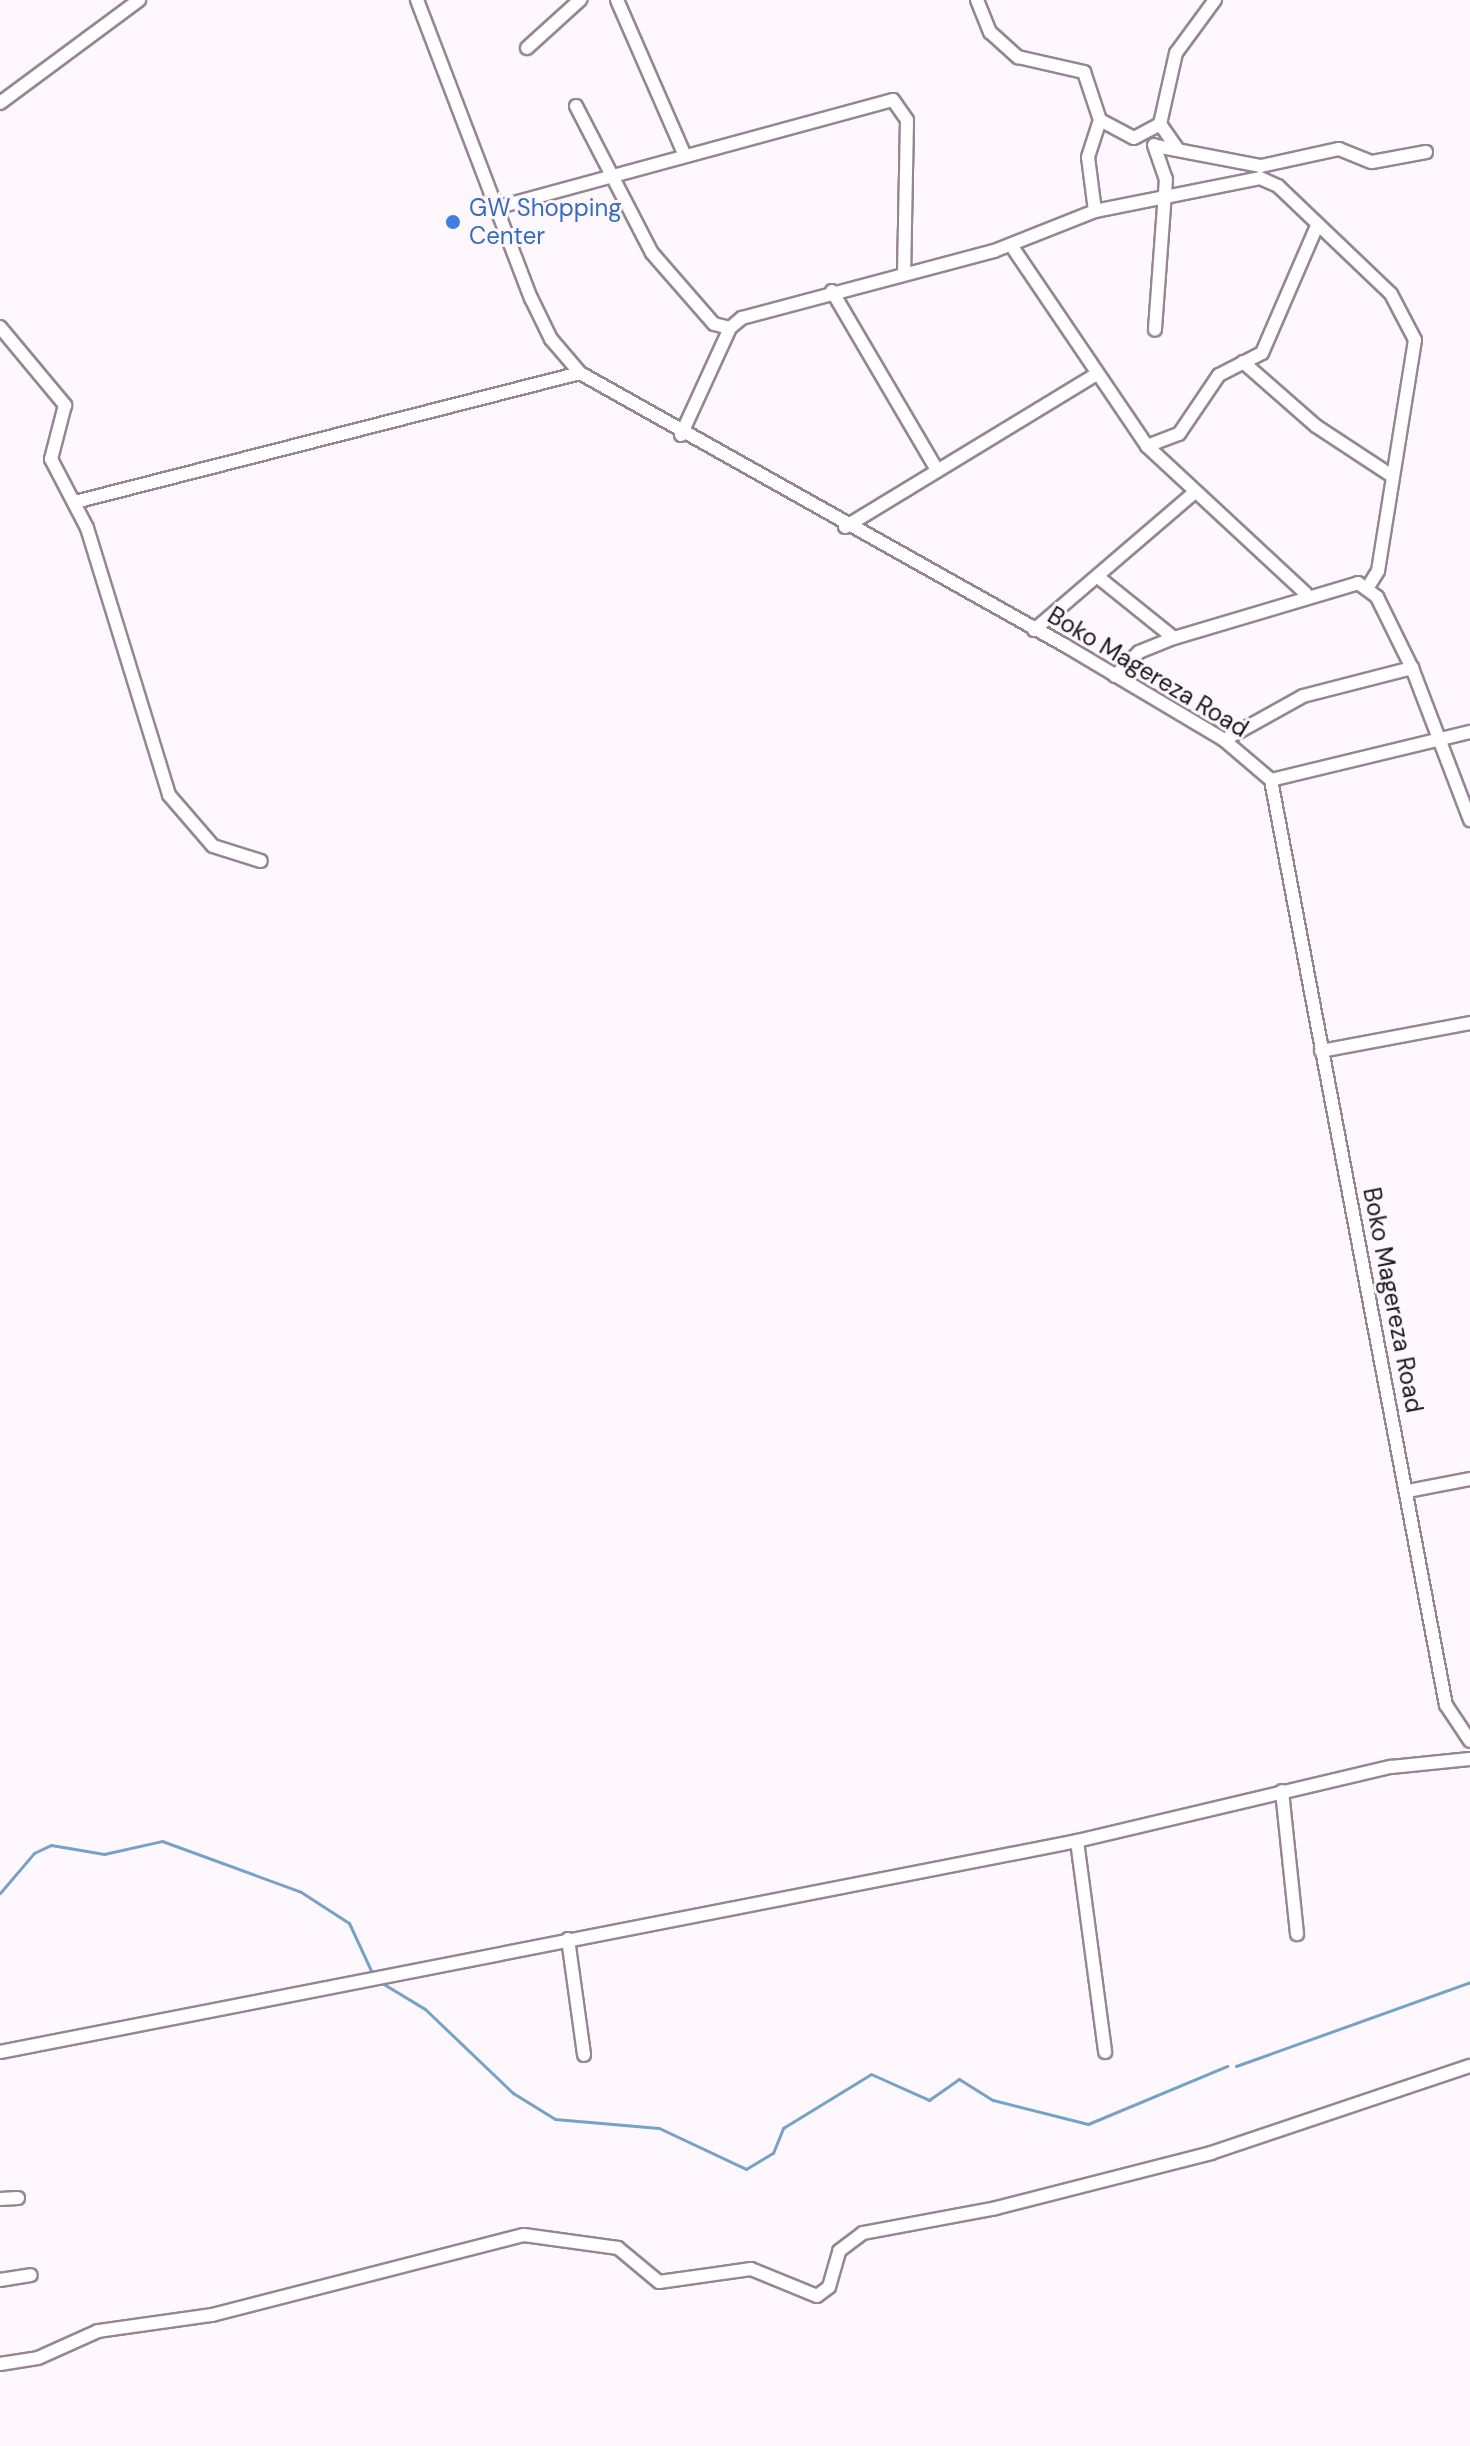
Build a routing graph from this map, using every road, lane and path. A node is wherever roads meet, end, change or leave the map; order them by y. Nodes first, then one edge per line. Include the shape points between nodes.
1 (139, 0) edge
2 (417, 0) edge
3 (580, 0) edge
4 (617, 0) edge
5 (977, 0) edge
6 (1215, 0) edge
7 (527, 48) dead end
8 (0, 103) edge
9 (576, 106) dead end
10 (1100, 120) junction
11 (1160, 124) junction
12 (1143, 137) junction
13 (1156, 146) junction
14 (1177, 148) junction
15 (1426, 152) dead end
16 (684, 153) junction
17 (610, 175) junction
18 (1164, 195) junction
19 (499, 207) junction
20 (1095, 211) junction
21 (1316, 228) junction
22 (1011, 245) junction
23 (904, 272) junction
24 (832, 291) junction
25 (0, 327) edge
26 (1155, 330) dead end
27 (727, 334) junction
28 (1243, 362) junction
29 (580, 373) junction
30 (1093, 376) junction
31 (681, 435) junction
32 (1147, 446) junction
33 (937, 470) junction
34 (1392, 476) junction
35 (1195, 492) junction
36 (75, 502) junction
37 (845, 527) junction
38 (1098, 577) junction
39 (1368, 587) junction
40 (1306, 594) junction
41 (1034, 630) junction
42 (1174, 638) junction
43 (1412, 668) junction
44 (1115, 676) junction
45 (1470, 732) edge
46 (1444, 738) junction
47 (1224, 740) junction
48 (1271, 780) junction
49 (1470, 820) edge
50 (261, 861) dead end
51 (1470, 1023) edge
52 (1321, 1051) junction
53 (1470, 1479) edge
54 (1408, 1491) junction
55 (1470, 1741) edge
56 (1470, 1759) edge
57 (1282, 1791) junction
58 (1077, 1841) junction
59 (1297, 1934) dead end
60 (568, 1939) junction
61 (0, 2052) edge
62 (1105, 2052) dead end
63 (584, 2055) dead end
64 (1470, 2066) edge
65 (18, 2198) dead end
66 (0, 2199) edge
67 (31, 2275) dead end
68 (0, 2280) edge
69 (0, 2364) edge

1 - 8 street
2 - 19 street, Boko Magereza Road
3 - 7 street
4 - 16 street
5 - 10 street via 990,32 1018,57 1084,72
6 - 11 street via 1176,53
9 - 17 street
10 - 12 street via 1124,135
10 - 20 street via 1088,157
11 - 12 street
11 - 14 street
12 - 13 street
13 - 14 street
13 - 18 street via 1166,165
14 - 15 street via 1261,166 1339,149 1372,162
16 - 17 street
16 - 23 street via 864,104 901,102 907,120
17 - 19 street
17 - 27 street via 652,253
18 - 20 street
18 - 21 street via 1269,180
18 - 26 street
19 - 29 street, Boko Magereza Road via 537,312
20 - 22 street
21 - 28 street via 1272,337
21 - 34 street via 1391,294 1411,324 1415,355
22 - 23 street
22 - 30 street
23 - 24 street
24 - 27 street via 772,305
24 - 33 street
25 - 36 street via 65,405 51,459
27 - 31 street
28 - 32 street via 1219,375 1179,434
28 - 34 street via 1316,426
29 - 31 street, Boko Magereza Road
29 - 36 street
30 - 32 street
30 - 33 street
31 - 37 street, Boko Magereza Road
32 - 35 street
33 - 37 street
34 - 39 street via 1378,571
35 - 38 street
35 - 40 street
36 - 50 street via 169,795 213,846
37 - 41 street, Boko Magereza Road
38 - 41 street
38 - 42 street
39 - 40 street
39 - 43 street
40 - 42 street
41 - 44 street, Boko Magereza Road
42 - 44 street via 1139,652
43 - 46 street
43 - 47 street via 1303,696
44 - 47 street, Boko Magereza Road
45 - 46 street
46 - 48 street
46 - 49 street
47 - 48 street, Boko Magereza Road
48 - 52 street, Boko Magereza Road
51 - 52 street
52 - 54 street, Boko Magereza Road
53 - 54 street
54 - 55 street, Boko Magereza Road via 1446,1705
56 - 57 street
57 - 58 street
57 - 59 street
58 - 60 street
58 - 62 street
60 - 61 street
60 - 63 street
64 - 69 street via 1197,2157 863,2233 839,2251 829,2287 817,2296 751,2269 659,2282 618,2248 524,2235 212,2315 98,2331 38,2358
65 - 66 street
67 - 68 street

